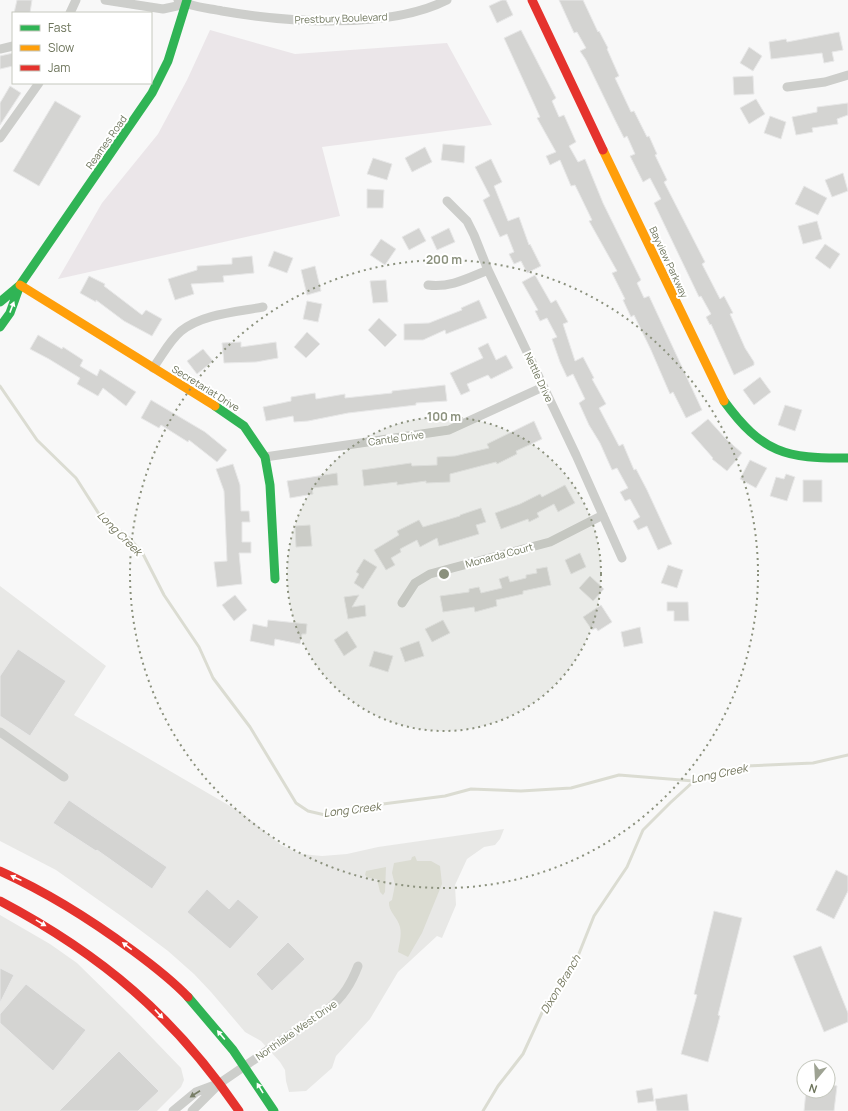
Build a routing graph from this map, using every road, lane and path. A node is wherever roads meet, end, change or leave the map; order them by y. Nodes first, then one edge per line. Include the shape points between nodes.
1 (76, 0) edge
2 (105, 0) edge
3 (447, 0) edge
4 (532, 0) edge
5 (184, 1) edge
6 (70, 12) edge
7 (12, 46) edge
8 (0, 49) edge
9 (848, 75) edge
10 (38, 84) edge
11 (787, 87) dead end
12 (0, 138) edge
13 (447, 201) dead end
14 (488, 270) junction
15 (20, 285) junction
16 (428, 285) dead end
17 (0, 302) edge
18 (262, 307) dead end
19 (0, 327) edge
20 (153, 368) junction
21 (543, 387) junction
22 (265, 457) junction
23 (848, 458) edge
24 (604, 516) junction
25 (622, 558) dead end
26 (275, 579) dead end
27 (402, 603) dead end
28 (0, 732) edge
29 (64, 777) dead end
30 (0, 871) edge
31 (0, 901) edge
32 (358, 966) dead end
33 (245, 1066) junction
34 (220, 1083) junction
35 (173, 1111) edge
36 (192, 1111) edge
37 (239, 1111) edge
38 (274, 1111) edge

1 - 6 street
2 - 5 street, Prestbury Boulevard via 164,9
3 - 5 street, Prestbury Boulevard via 421,10 391,16 309,21 281,19
4 - 23 main road, Bayview Parkway via 721,398 737,421 776,450 817,460
5 - 15 main road, Reames Road via 168,61 152,94
7 - 8 street
9 - 11 street via 825,82
10 - 12 street
13 - 14 street, Nettle Drive via 467,221
14 - 16 street via 448,285
14 - 21 street, Nettle Drive
15 - 17 main road, Reames Road
19 -> 15 main road, Reames Road via 10,313
15 - 20 main road, Secretariat Drive
18 - 20 street via 214,317 189,326 173,339
20 - 22 main road, Secretariat Drive via 244,426
21 - 22 street, Cantle Drive via 449,430
21 - 24 street, Nettle Drive
22 - 26 main road, Secretariat Drive via 270,485
24 - 25 street, Nettle Drive
24 - 27 street, Monarda Court via 550,542 430,574 415,583
28 - 29 street
33 -> 30 main road via 195,1005 160,971 46,892
31 -> 34 main road via 64,937 131,987 178,1034
32 - 33 street, Northlake West Drive via 350,985 334,1004
33 - 34 street, Northlake West Drive
38 -> 33 main road
34 -> 35 street via 196,1092
34 - 36 street
34 - 37 main road

